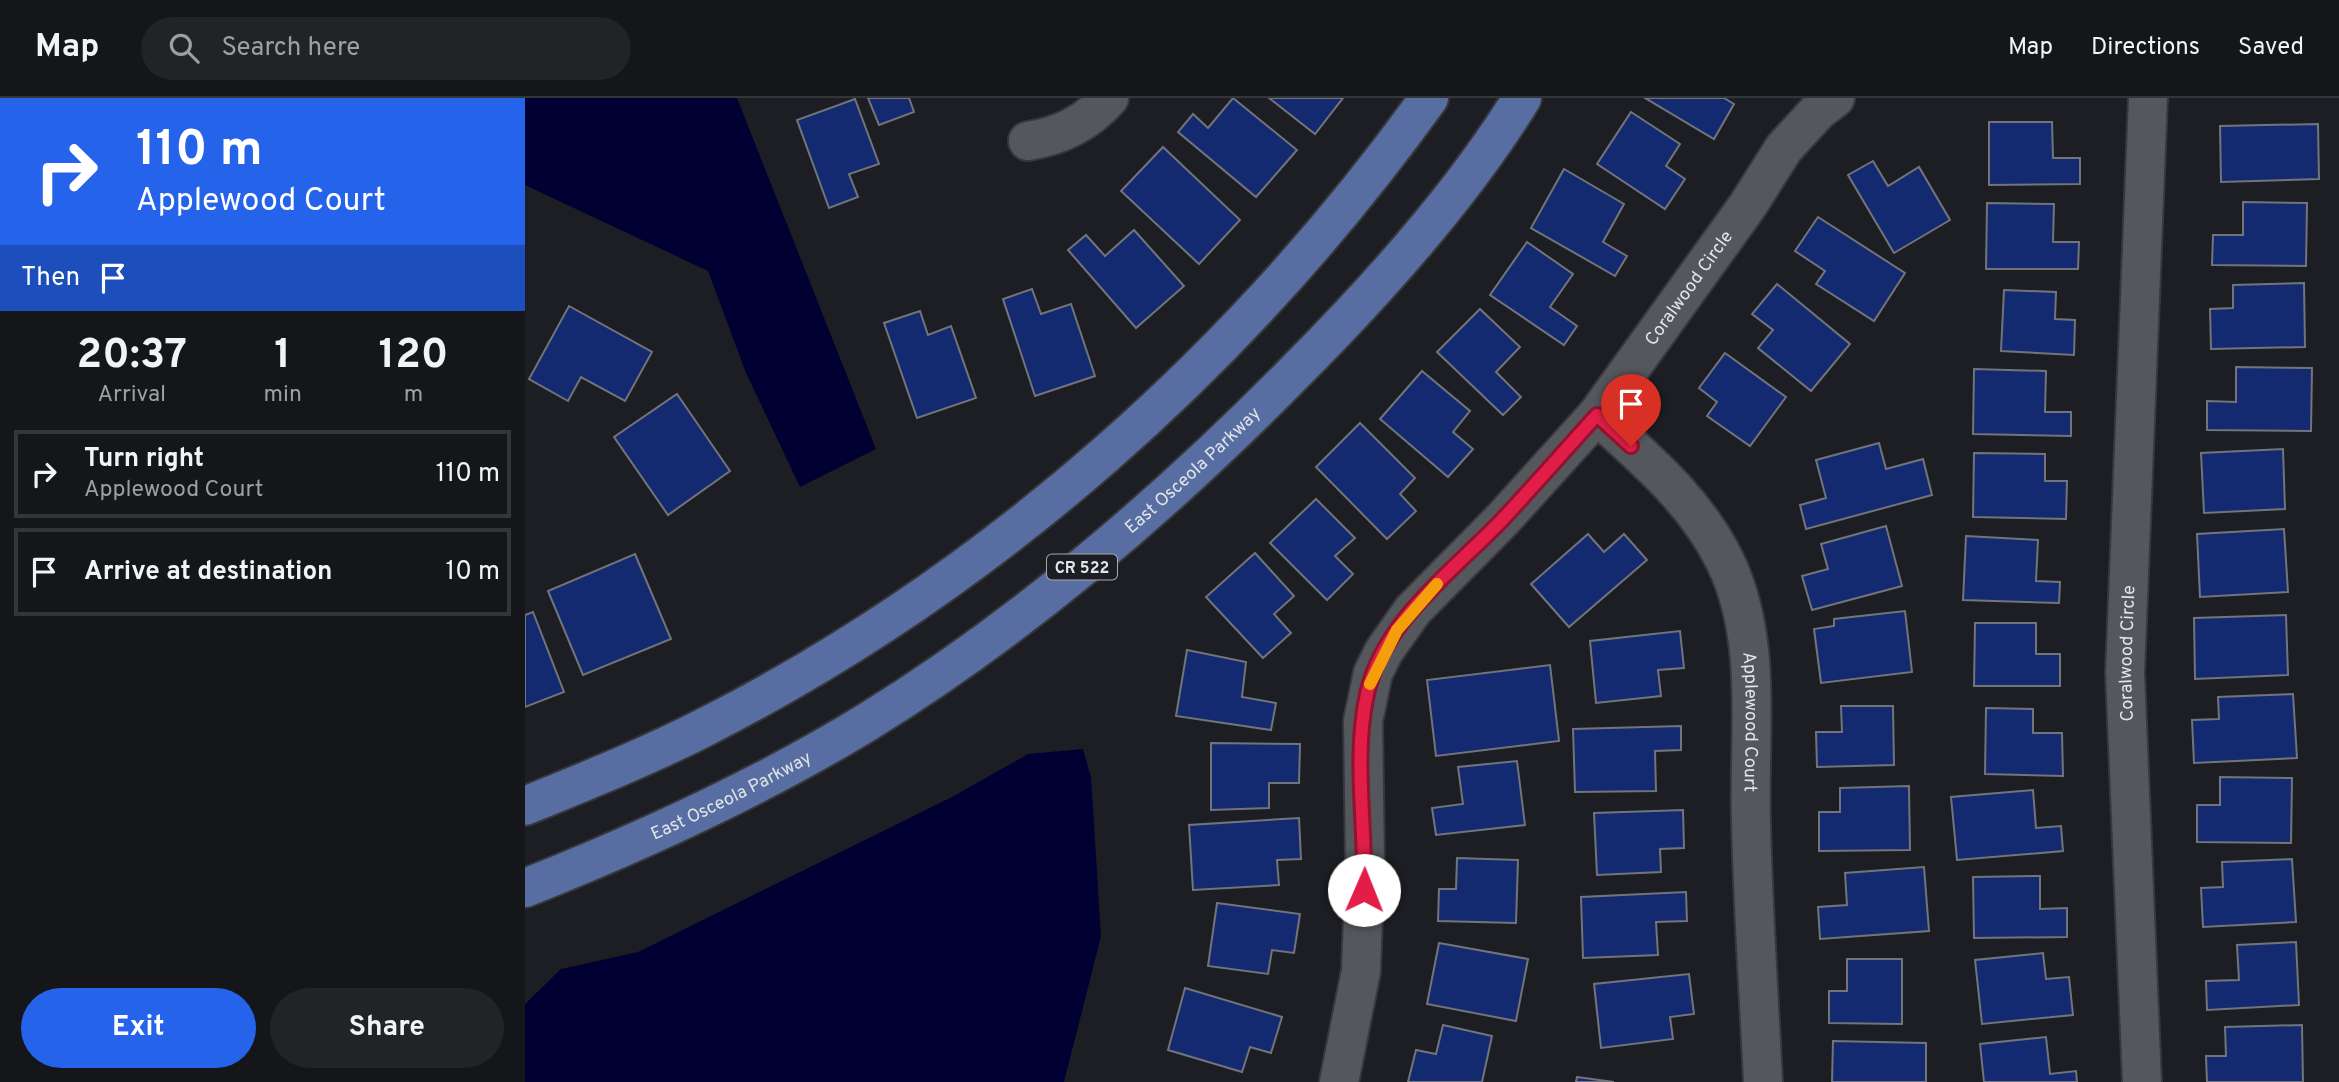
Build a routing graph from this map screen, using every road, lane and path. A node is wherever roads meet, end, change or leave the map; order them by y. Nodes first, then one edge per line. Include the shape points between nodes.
1 (1109, 98) edge
2 (1429, 98) edge
3 (1522, 98) edge
4 (1835, 98) edge
5 (2148, 98) edge
6 (1028, 141) dead end
7 (1597, 415) junction
8 (525, 806) edge
9 (525, 888) edge
10 (1339, 1082) edge
11 (1763, 1082) edge
12 (2142, 1082) edge

1 - 6 street via 1084,122
2 - 8 main road via 1304,256 1172,395 949,580 827,659 707,726
3 - 9 main road, East Osceola Parkway / CR 522 via 1440,211 1358,309 1227,442 1104,551 988,642 863,725 729,798
4 - 7 street, Coralwood Circle via 1784,148
5 - 12 street, Coralwood Circle via 2125,673
7 - 10 street, Coralwood Circle via 1413,610 1373,673 1362,735 1365,863 1361,971
7 - 11 street, Applewood Court via 1699,514 1726,562 1745,621 1750,653 1751,833

